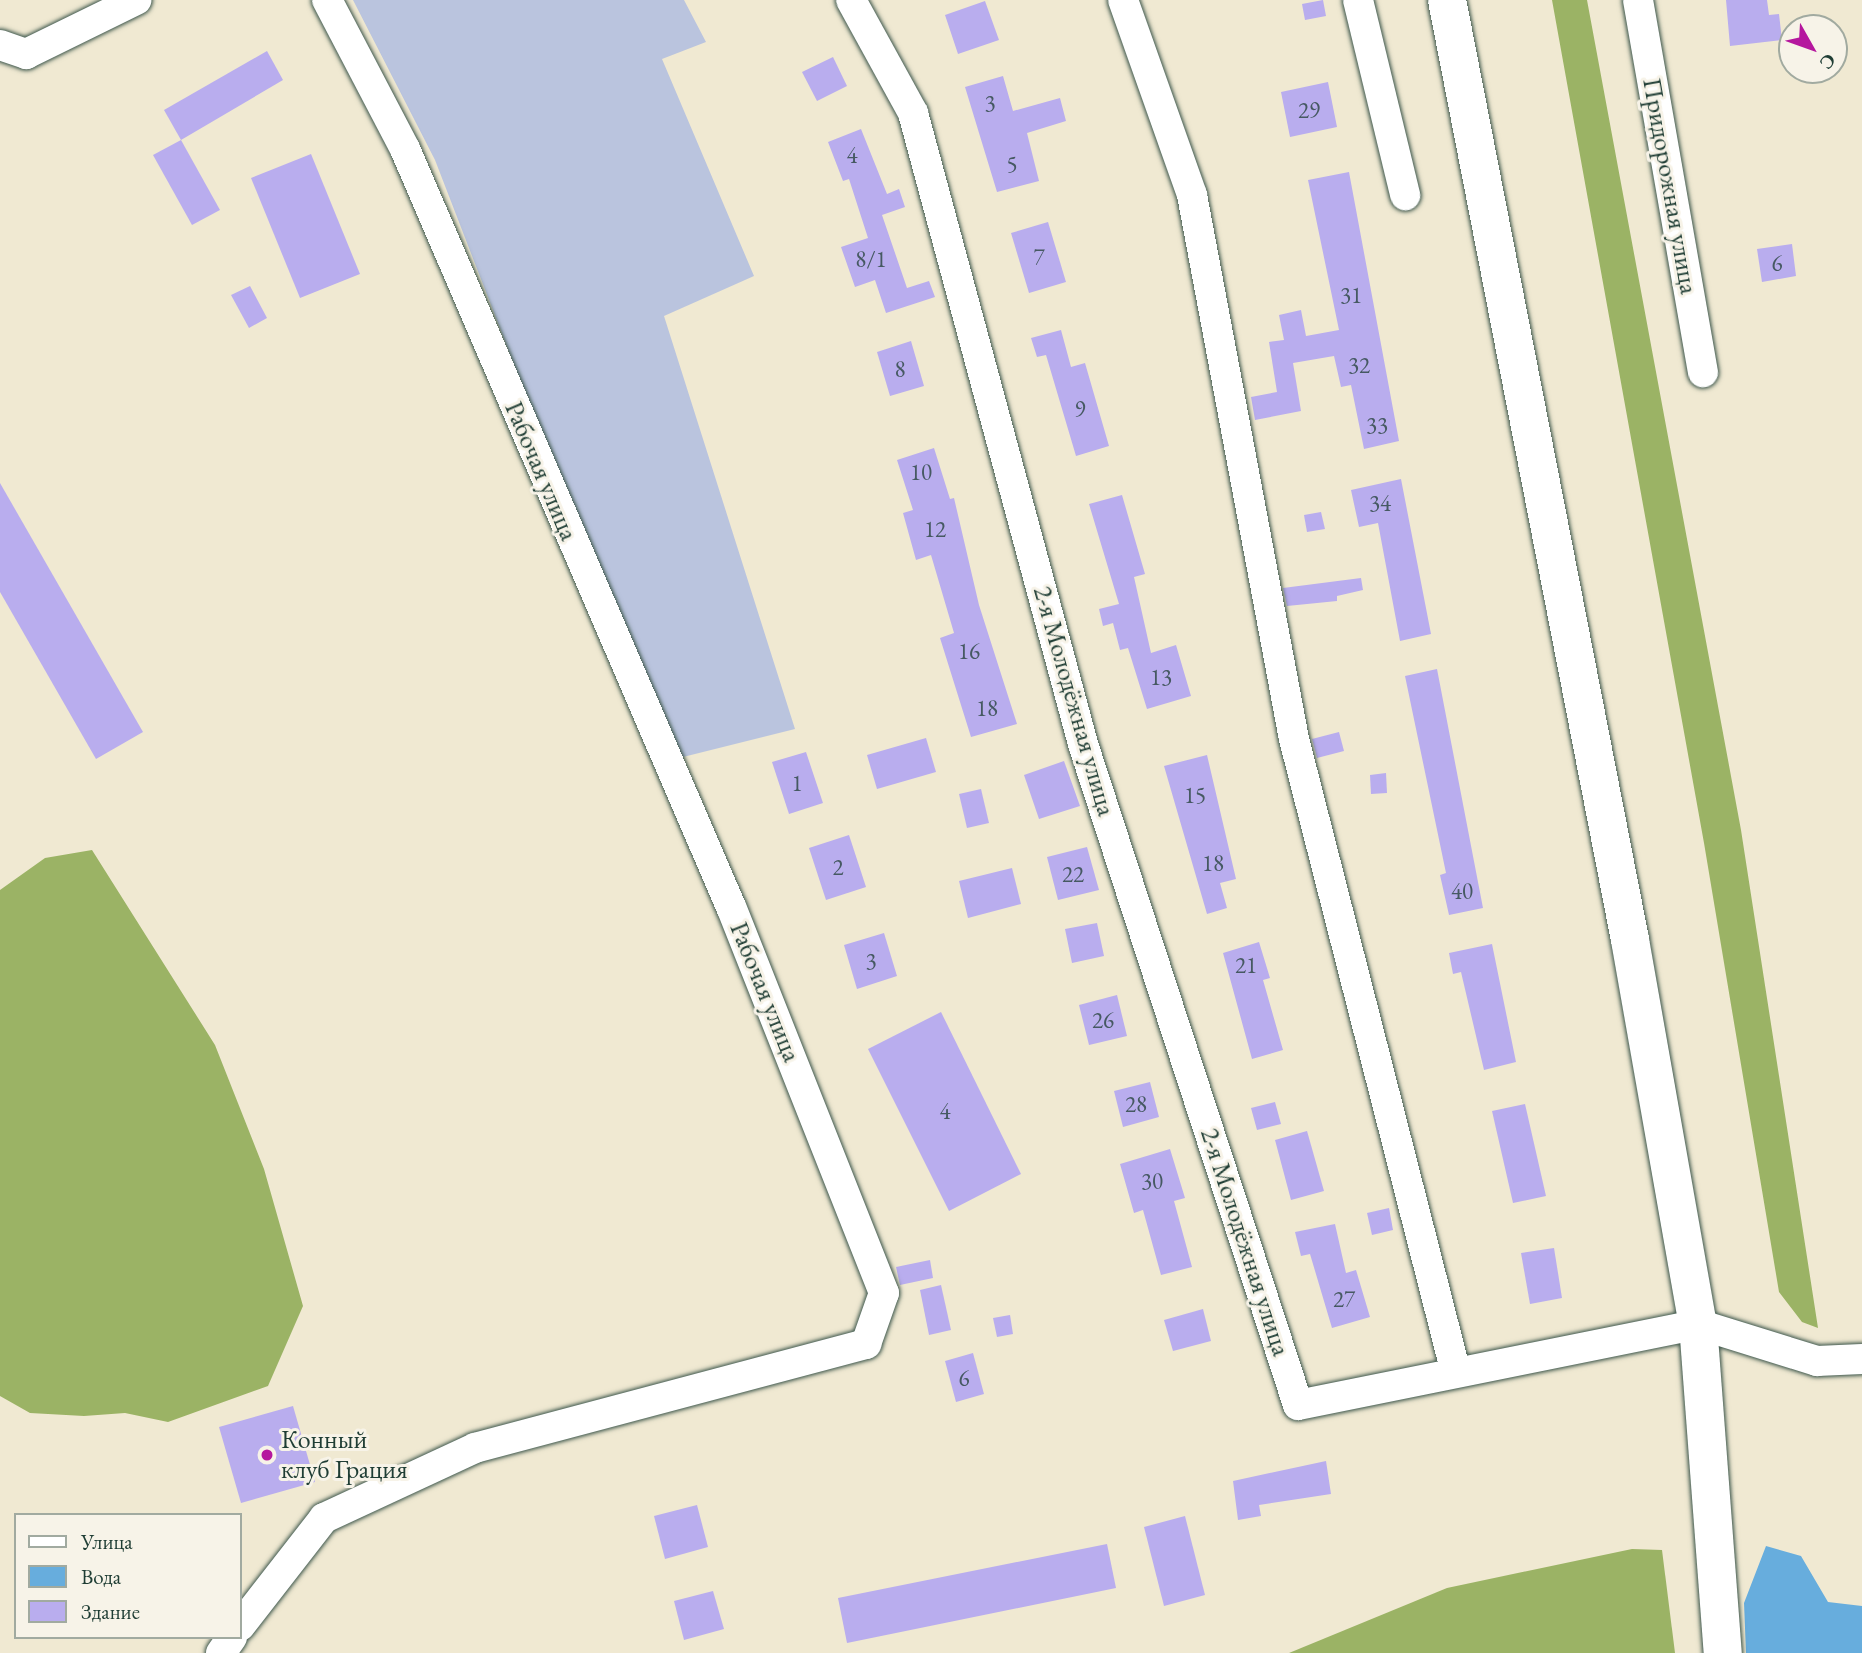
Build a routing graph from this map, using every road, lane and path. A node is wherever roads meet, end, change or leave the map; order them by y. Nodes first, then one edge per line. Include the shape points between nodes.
1 (136, 0) edge
2 (327, 0) edge
3 (852, 0) edge
4 (1123, 0) edge
5 (1358, 0) edge
6 (1447, 0) edge
7 (1637, 0) edge
8 (13, 49) edge
9 (1405, 195) dead end
10 (1703, 372) dead end
11 (1698, 1324) junction
12 (1862, 1359) edge
13 (1456, 1373) junction
14 (242, 1623) edge
15 (1723, 1653) edge

1 - 8 street
2 - 14 street, Рабочая улица via 405,149 731,907 884,1293 866,1344 475,1448 324,1518
3 - 13 street, 2-я Молодёжная улица via 913,113 1083,744 1298,1405
4 - 13 street via 1192,195 1294,739
5 - 9 street
6 - 11 main road via 1630,940
7 - 10 street, Придорожная улица
11 - 12 street via 1817,1362
11 - 13 street
11 - 15 main road

